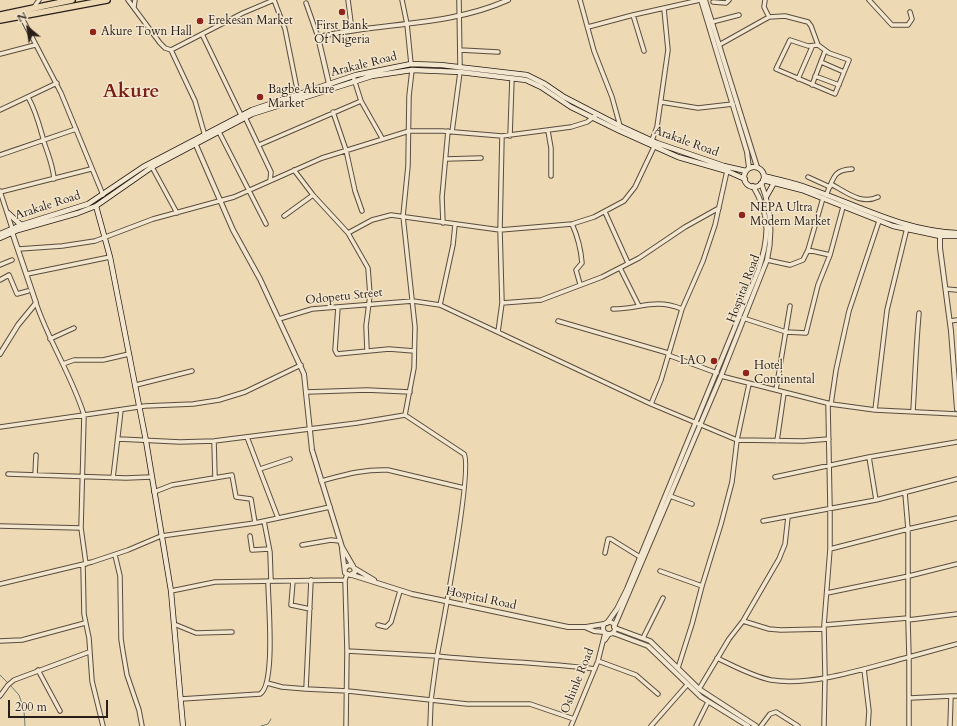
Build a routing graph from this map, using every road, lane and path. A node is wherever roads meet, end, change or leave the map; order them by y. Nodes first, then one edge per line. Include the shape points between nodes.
1 (38, 0) edge
2 (107, 0) edge
3 (128, 0) edge
4 (135, 0) edge
5 (274, 0) edge
6 (348, 0) edge
7 (402, 0) edge
8 (459, 0) edge
9 (508, 0) edge
10 (580, 0) edge
11 (700, 0) edge
12 (705, 0) edge
13 (729, 0) edge
14 (765, 0) edge
15 (869, 0) edge
16 (52, 2) edge
17 (66, 2) edge
18 (713, 2) dead end
19 (306, 3) dead end
20 (134, 7) junction
21 (33, 8) junction
22 (664, 9) junction
23 (910, 12) dead end
24 (0, 15) edge
25 (633, 15) junction
26 (739, 15) dead end
27 (20, 16) junction
28 (460, 16) junction
29 (769, 17) junction
30 (0, 20) edge
31 (712, 22) junction
32 (407, 24) junction
33 (588, 27) junction
34 (352, 30) junction
35 (202, 34) junction
36 (318, 37) junction
37 (35, 45) junction
38 (719, 45) junction
39 (818, 45) junction
40 (812, 47) junction
41 (170, 50) junction
42 (460, 50) junction
43 (825, 50) junction
44 (644, 51) dead end
45 (498, 52) dead end
46 (0, 54) edge
47 (821, 62) junction
48 (411, 64) junction
49 (460, 69) junction
50 (412, 70) junction
51 (844, 72) junction
52 (816, 76) junction
53 (512, 78) junction
54 (354, 79) junction
55 (798, 79) junction
56 (57, 84) junction
57 (329, 84) junction
58 (812, 85) junction
59 (839, 85) junction
60 (298, 94) junction
61 (28, 97) junction
62 (361, 101) junction
63 (661, 102) junction
64 (734, 104) junction
65 (0, 110) edge
66 (333, 112) junction
67 (243, 116) junction
68 (595, 116) junction
69 (620, 126) junction
70 (76, 129) junction
71 (408, 131) junction
72 (548, 131) junction
73 (219, 132) junction
74 (450, 132) junction
75 (205, 136) junction
76 (502, 136) junction
77 (510, 136) junction
78 (382, 138) junction
79 (44, 139) junction
80 (652, 140) junction
81 (196, 145) junction
82 (259, 145) junction
83 (654, 147) junction
84 (346, 150) junction
85 (0, 155) edge
86 (482, 158) dead end
87 (446, 159) junction
88 (152, 167) junction
89 (757, 167) junction
90 (91, 169) junction
91 (852, 169) dead end
92 (294, 170) junction
93 (748, 170) junction
94 (727, 171) junction
95 (271, 172) junction
96 (551, 176) dead end
97 (278, 177) junction
98 (808, 177) dead end
99 (54, 179) junction
100 (745, 179) junction
101 (128, 180) junction
102 (763, 180) junction
103 (270, 181) junction
104 (774, 183) junction
105 (753, 186) junction
106 (830, 186) junction
107 (0, 191) edge
108 (250, 191) junction
109 (103, 195) junction
110 (313, 195) junction
111 (766, 197) junction
112 (824, 197) junction
113 (878, 197) dead end
114 (220, 200) junction
115 (96, 206) junction
116 (843, 207) junction
117 (719, 208) junction
118 (362, 210) dead end
119 (605, 212) junction
120 (8, 213) junction
121 (177, 213) junction
122 (284, 216) dead end
123 (403, 216) junction
124 (56, 217) junction
125 (879, 220) junction
126 (443, 223) junction
127 (266, 224) dead end
128 (456, 224) junction
129 (572, 224) junction
130 (20, 225) junction
131 (907, 227) junction
132 (12, 230) junction
133 (500, 230) junction
134 (348, 233) junction
135 (957, 233) edge
136 (0, 234) edge
137 (940, 234) junction
138 (957, 236) edge
139 (0, 238) edge
140 (106, 238) junction
141 (19, 249) junction
142 (808, 250) junction
143 (830, 255) junction
144 (110, 257) junction
145 (12, 260) dead end
146 (767, 260) junction
147 (628, 263) junction
148 (0, 265) edge
149 (620, 268) junction
150 (27, 274) junction
151 (0, 280) edge
152 (580, 284) junction
153 (946, 289) junction
154 (957, 290) edge
155 (28, 291) dead end
156 (413, 301) junction
157 (502, 302) junction
158 (36, 303) junction
159 (369, 305) junction
160 (440, 305) junction
161 (639, 306) junction
162 (790, 306) dead end
163 (338, 307) junction
164 (613, 308) dead end
165 (682, 309) junction
166 (919, 313) dead end
167 (743, 318) junction
168 (279, 319) junction
169 (957, 320) edge
170 (558, 321) dead end
171 (950, 321) junction
172 (74, 328) dead end
173 (498, 332) junction
174 (786, 332) junction
175 (50, 339) junction
176 (366, 350) junction
177 (414, 351) junction
178 (0, 354) edge
179 (129, 354) junction
180 (668, 354) junction
181 (63, 364) junction
182 (301, 366) junction
183 (192, 371) dead end
184 (718, 374) junction
185 (749, 384) junction
186 (136, 385) junction
187 (776, 390) junction
188 (307, 392) junction
189 (410, 392) junction
190 (784, 393) junction
191 (651, 404) junction
192 (830, 404) junction
193 (139, 408) junction
194 (957, 409) edge
195 (121, 410) junction
196 (875, 410) junction
197 (913, 411) junction
198 (957, 414) edge
199 (84, 415) junction
200 (405, 415) junction
201 (698, 424) junction
202 (0, 427) edge
203 (309, 429) junction
204 (247, 437) junction
205 (119, 439) junction
206 (829, 439) junction
207 (737, 440) junction
208 (146, 441) junction
209 (214, 441) junction
210 (777, 441) junction
211 (957, 442) edge
212 (36, 455) dead end
213 (869, 457) junction
214 (290, 459) dead end
215 (829, 465) junction
216 (260, 469) junction
217 (8, 474) dead end
218 (35, 476) junction
219 (81, 476) junction
220 (151, 477) junction
221 (775, 477) dead end
222 (113, 478) junction
223 (215, 478) junction
224 (957, 479) edge
225 (321, 481) junction
226 (464, 488) junction
227 (154, 492) junction
228 (905, 493) junction
229 (670, 496) junction
230 (876, 500) junction
231 (692, 504) dead end
232 (330, 507) junction
233 (830, 508) junction
234 (788, 517) junction
235 (278, 518) junction
236 (957, 518) edge
237 (264, 521) junction
238 (763, 521) dead end
239 (255, 523) junction
240 (0, 526) edge
241 (81, 528) junction
242 (908, 528) junction
243 (161, 536) junction
244 (250, 536) dead end
245 (340, 541) junction
246 (302, 546) dead end
247 (342, 547) junction
248 (269, 549) junction
249 (830, 549) junction
250 (605, 553) dead end
251 (115, 555) junction
252 (640, 557) junction
253 (84, 564) junction
254 (957, 564) edge
255 (354, 567) junction
256 (345, 569) junction
257 (660, 571) dead end
258 (347, 574) junction
259 (352, 575) junction
260 (909, 576) junction
261 (293, 580) junction
262 (311, 580) junction
263 (345, 580) junction
264 (374, 580) junction
265 (269, 581) junction
266 (0, 584) edge
267 (702, 586) junction
268 (170, 591) junction
269 (400, 591) junction
270 (827, 593) junction
271 (663, 598) dead end
272 (448, 602) junction
273 (310, 609) junction
274 (957, 614) edge
275 (908, 619) junction
276 (743, 621) junction
277 (85, 623) junction
278 (174, 624) junction
279 (606, 624) junction
280 (378, 625) dead end
281 (586, 627) junction
282 (824, 627) junction
283 (610, 631) junction
284 (232, 632) dead end
285 (642, 640) junction
286 (0, 641) edge
287 (957, 644) edge
288 (347, 651) junction
289 (89, 652) junction
290 (437, 656) junction
291 (909, 657) junction
292 (717, 658) junction
293 (598, 661) junction
294 (678, 668) junction
295 (864, 668) junction
296 (595, 669) junction
297 (38, 670) junction
298 (825, 677) junction
299 (267, 683) junction
300 (687, 685) junction
301 (306, 689) junction
302 (699, 689) junction
303 (348, 691) junction
304 (658, 694) dead end
305 (0, 696) edge
306 (951, 696) junction
307 (957, 696) edge
308 (910, 698) junction
309 (181, 699) junction
310 (431, 700) junction
311 (708, 702) junction
312 (60, 711) dead end
313 (574, 719) junction
314 (103, 726) edge
315 (142, 726) edge
316 (183, 726) edge
317 (346, 726) edge
318 (430, 726) edge
319 (571, 726) edge
320 (651, 726) edge
321 (696, 726) edge
322 (748, 726) edge
323 (756, 726) edge
324 (761, 726) edge
325 (798, 726) edge
326 (824, 726) edge
327 (868, 726) edge
328 (909, 726) edge
329 (950, 726) edge

1 - 21 street
2 - 17 main road
3 - 20 street
4 - 20 street
5 - 35 street
5 - 60 street via 285,29
6 - 34 street
7 - 32 street
8 - 28 street
9 - 28 street
10 - 33 street
11 - 22 street
11 - 64 street
12 - 31 street
13 - 18 street via 726,3
14 - 29 street via 764,8
15 - 23 street via 892,25 908,25 912,19
16 - 17 main road
16 - 21 main road
17 - 27 main road
19 - 36 street
20 - 41 street via 160,43
21 - 24 main road
22 - 25 street
22 - 63 street via 668,50
25 - 33 street
25 - 44 street
26 - 31 street
27 - 30 main road
27 - 37 street
28 - 32 street
28 - 42 street
29 - 38 street
29 - 39 street via 785,16 808,22 812,26
31 - 38 street
32 - 34 street
32 - 48 street
33 - 69 street
34 - 36 street
35 - 41 street
35 - 67 street
36 - 57 street
37 - 46 street
37 - 56 street
38 - 89 street
39 - 40 street
39 - 43 street
40 - 55 street
40 - 55 street via 790,40 776,69
41 - 75 street via 195,102
42 - 45 street
42 - 49 street
43 - 47 street
43 - 51 street via 849,60
47 - 51 street
47 - 52 street
48 - 49 main road, Arakale Road
48 - 54 main road, Arakale Road
49 - 50 main road, Arakale Road
49 - 53 main road, Arakale Road
49 - 68 main road, Arakale Road via 526,75
49 - 74 street
50 - 54 main road, Arakale Road
50 - 71 street
51 - 59 street
52 - 58 street
52 - 59 street
53 - 68 main road, Arakale Road via 532,82 564,103
53 - 77 street
54 - 57 main road, Arakale Road
54 - 62 street
54 - 67 main road, Arakale Road
55 - 58 street
56 - 61 street
56 - 70 street
57 - 60 main road, Arakale Road
58 - 59 street via 835,94
60 - 67 main road, Arakale Road
61 - 65 street
61 - 79 street via 36,112
62 - 66 street
62 - 78 street
63 - 64 street via 698,108
63 - 80 street
64 - 93 street via 747,152
66 - 82 street
66 - 84 street
67 - 73 main road, Arakale Road
67 - 75 main road, Arakale Road
67 - 82 street
68 - 69 main road, Arakale Road
68 - 72 street via 579,125
68 - 83 main road, Arakale Road
69 - 80 main road, Arakale Road
70 - 79 street
70 - 90 street
71 - 74 street
71 - 78 street
71 - 123 street via 408,166
72 - 77 street
72 - 96 street
73 - 81 main road, Arakale Road
73 - 108 street
74 - 76 street
74 - 87 street
75 - 101 main road, Arakale Road via 143,167
76 - 77 street
76 - 133 street
78 - 84 street
79 - 85 street
79 - 99 street via 53,166
80 - 93 main road, Arakale Road via 696,157
81 - 88 main road, Arakale Road
81 - 114 street
82 - 95 street
83 - 94 main road, Arakale Road via 678,157
83 - 119 street via 631,193 624,201
84 - 92 street
84 - 118 street
86 - 87 street
87 - 126 street via 442,197
88 - 101 main road, Arakale Road
88 - 121 street
89 - 93 main road
89 - 102 main road via 763,173
90 - 99 street
90 - 109 street
91 - 106 street via 838,171
92 - 97 street
92 - 110 street
93 - 100 main road
94 - 100 main road, Arakale Road
94 - 117 street
95 - 97 street
95 - 103 street
97 - 103 street
98 - 106 street
99 - 107 street
100 - 105 main road via 746,183
101 - 109 main road, Arakale Road
101 - 115 main road, Arakale Road
102 - 104 main road
102 - 105 main road
102 - 111 street, Hospital Road
102 - 112 main road via 807,188
103 - 108 street
104 - 111 main road
104 - 112 main road
105 - 184 street, Hospital Road via 766,215 766,242 758,271
106 - 112 street
106 - 113 street via 860,199 870,200
107 - 120 street
108 - 114 street
108 - 127 street
109 - 124 main road, Arakale Road
110 - 122 street
110 - 134 street
111 - 146 street, Hospital Road via 770,214
112 - 116 main road
112 - 131 main road
112 - 142 street
114 - 121 street
114 - 168 street
115 - 124 main road, Arakale Road
115 - 140 main road
116 - 125 main road
116 - 143 street
117 - 147 street
117 - 165 street via 703,261
119 - 129 street
119 - 147 street
120 - 130 main road
120 - 132 street
121 - 140 street via 153,219
123 - 126 street
123 - 134 street via 378,218
123 - 156 street
124 - 130 main road, Arakale Road
124 - 132 main road, Arakale Road
125 - 131 main road
125 - 192 street via 849,311
126 - 128 street
128 - 133 street
128 - 160 street
129 - 133 street
129 - 152 street via 578,237 582,259 576,270
130 - 132 main road, Arakale Road
131 - 137 main road
131 - 196 street via 887,310
132 - 136 main road, Arakale Road
132 - 139 main road, Arakale Road
132 - 141 street
133 - 157 street
134 - 159 street via 368,268
135 - 137 main road
137 - 138 main road
137 - 153 street
140 - 141 street via 76,244
140 - 144 main road
141 - 150 street
142 - 143 street
142 - 146 street via 803,260 795,265
143 - 174 street via 818,285 806,333
144 - 150 street
144 - 179 main road
145 - 148 street
146 - 167 street, Hospital Road
147 - 149 street
149 - 152 street
149 - 161 street
150 - 158 street
151 - 155 street via 9,275 17,294
152 - 157 street via 541,300
153 - 154 street
153 - 171 street
156 - 159 street, Odopetu Street
156 - 160 street, Odopetu Street
156 - 177 street
157 - 173 street
158 - 175 street
158 - 178 street via 18,324
159 - 163 street, Odopetu Street
159 - 176 street
160 - 173 street, Odopetu Street
161 - 164 street
161 - 165 street via 660,303
162 - 174 street
163 - 168 street, Odopetu Street via 312,309
163 - 176 street via 336,352 340,354
165 - 180 street
166 - 197 street
167 - 174 street
167 - 184 street, Hospital Road
168 - 182 street
169 - 171 street
170 - 180 street
171 - 194 street
172 - 175 street
173 - 191 street, Odopetu Street
174 - 187 street
175 - 181 street
176 - 177 street
177 - 189 street
179 - 181 street via 103,360 74,360
179 - 186 main road
180 - 184 street
180 - 191 street
181 - 199 street
182 - 188 street
182 - 193 street via 245,392 219,400
183 - 186 street
184 - 185 street
184 - 201 street
185 - 187 street
185 - 207 street
186 - 193 main road
187 - 190 street
188 - 189 street
188 - 203 street
189 - 200 street
190 - 192 street
190 - 210 street
191 - 201 street, Odopetu Street
192 - 196 street
192 - 206 street
193 - 195 street
193 - 208 main road
195 - 199 street
195 - 205 street
196 - 197 street
197 - 198 street
199 - 202 street
199 - 219 street
200 - 203 street
200 - 226 street via 464,454 467,466
201 - 207 street, Odopetu Street
201 - 229 street
201 - 252 street
203 - 204 street
203 - 225 street
204 - 209 street
204 - 216 street
205 - 208 street
205 - 222 street
206 - 210 street
206 - 215 street
207 - 210 street
207 - 267 street via 728,497
208 - 209 street
208 - 220 main road
209 - 223 street
211 - 213 street
212 - 218 street
213 - 215 street
213 - 230 street
214 - 216 street
215 - 221 street
215 - 233 street
216 - 235 street
217 - 218 street
218 - 219 street
219 - 222 street
219 - 241 street
220 - 222 street
220 - 227 main road
223 - 227 street via 172,485
223 - 239 street via 232,475 236,497 251,499
224 - 228 street
225 - 226 street via 376,469
225 - 232 street
226 - 272 street
227 - 243 main road
228 - 230 street
228 - 242 street
229 - 231 street
229 - 283 street
230 - 233 street
232 - 235 street
232 - 245 street
233 - 234 street
233 - 249 street
234 - 238 street
234 - 276 street via 785,544 779,558
235 - 237 street
236 - 242 street
237 - 239 street
237 - 248 street
239 - 243 street
240 - 241 street
241 - 253 street
242 - 249 street
242 - 260 street
243 - 251 street
243 - 268 main road
244 - 248 street via 252,550
245 - 246 street via 331,540
245 - 247 street
247 - 255 street
247 - 256 street
248 - 265 street
249 - 270 street
250 - 252 street via 610,539
251 - 253 street
251 - 315 street via 121,582 122,646 127,675
252 - 279 street via 622,599
253 - 266 street
253 - 277 street
254 - 260 street
255 - 256 street via 349,565
255 - 259 street via 355,572
255 - 264 street
256 - 258 street
257 - 267 street
258 - 259 street
258 - 263 street
259 - 264 street
260 - 270 street
260 - 275 street
261 - 262 street
261 - 265 street
261 - 273 street via 291,605
262 - 263 street
262 - 273 street
263 - 288 street
264 - 269 street, Hospital Road
265 - 268 street via 215,582
265 - 299 street
267 - 294 street
268 - 278 main road
269 - 272 street, Hospital Road
269 - 280 street via 391,622 386,627
270 - 282 street
271 - 285 street
272 - 281 street, Hospital Road via 568,627
272 - 290 street
273 - 301 street
274 - 275 street
275 - 282 street
275 - 291 street
276 - 282 street via 781,630
276 - 292 street
277 - 286 street via 22,640
277 - 289 street
278 - 284 street via 196,633
278 - 309 main road
279 - 281 street
279 - 283 street via 603,628
279 - 283 street via 612,623
281 - 283 street via 594,631
282 - 298 street
283 - 285 street
283 - 293 street, Oshinle Road
285 - 294 street via 658,646
285 - 300 street
287 - 291 street
288 - 290 street
288 - 303 street
289 - 297 street
289 - 314 street via 92,681
290 - 296 street
290 - 310 street
291 - 295 street
291 - 308 street
292 - 298 street via 754,675 772,680
292 - 302 street
293 - 296 street, Oshinle Road
293 - 304 street via 636,675
294 - 302 street
295 - 298 street
295 - 327 street via 869,711
296 - 313 street, Oshinle Road
297 - 305 street via 14,680
297 - 312 street
298 - 326 street
299 - 301 street
299 - 309 street via 260,694
300 - 311 street
300 - 320 street
301 - 303 street
302 - 323 street
303 - 310 street
303 - 317 street
306 - 307 street
306 - 308 street
306 - 329 street
308 - 328 street
309 - 316 main road
310 - 313 street via 467,704 530,704
310 - 318 street
311 - 321 street
311 - 322 street
313 - 319 street, Oshinle Road
324 - 325 street via 770,714 776,712

